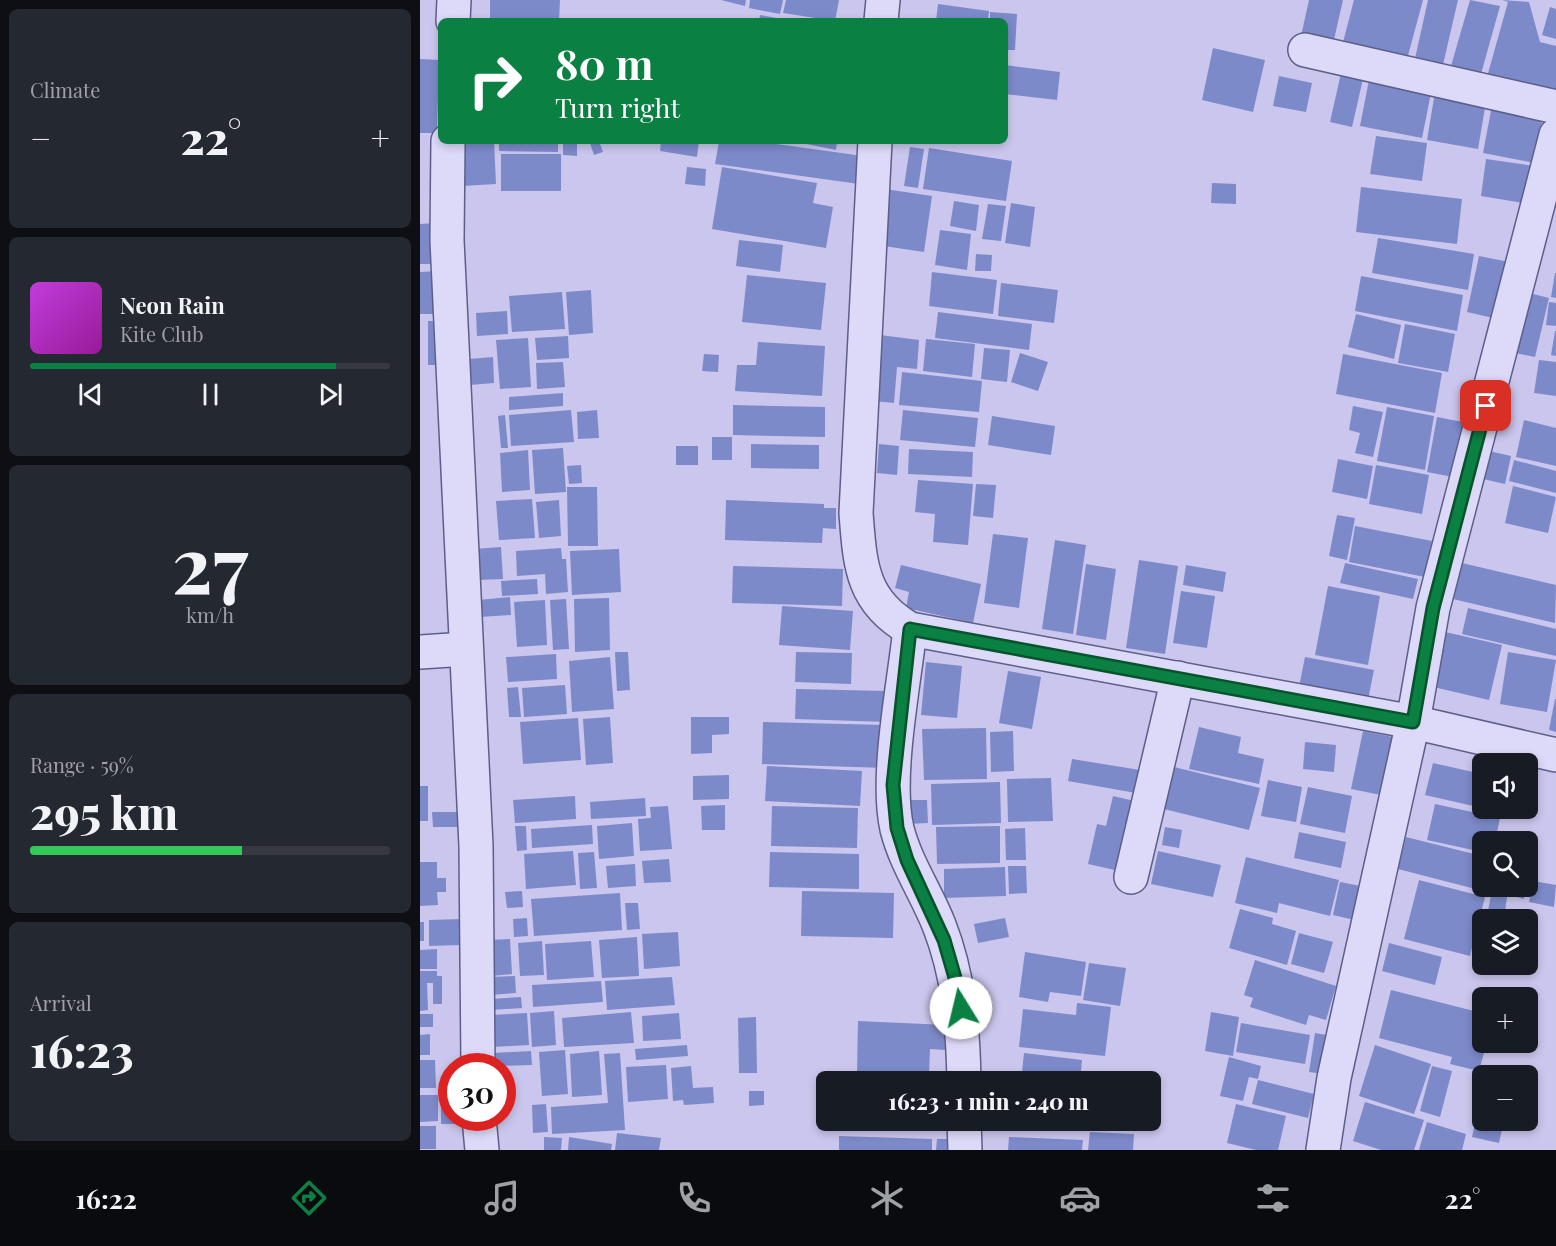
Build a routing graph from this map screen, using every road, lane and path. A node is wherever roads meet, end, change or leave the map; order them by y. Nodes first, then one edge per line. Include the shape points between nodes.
1 (454, 0) edge
2 (883, 0) edge
3 (453, 18) edge
4 (881, 18) edge
5 (1305, 50) dead end
6 (1556, 107) edge
7 (1556, 135) edge
8 (448, 144) edge
9 (875, 144) edge
10 (910, 629) junction
11 (466, 649) junction
12 (420, 652) edge
13 (1178, 678) junction
14 (1413, 722) junction
15 (1556, 755) edge
16 (1131, 877) dead end
17 (478, 1053) edge
18 (964, 1071) edge
19 (480, 1131) edge
20 (964, 1131) edge
21 (482, 1150) edge
22 (965, 1150) edge
23 (1323, 1150) edge

1 - 3 street
2 - 4 street
5 - 6 street
7 - 14 street via 1433,608
8 - 11 street via 447,240
9 - 10 street via 856,513 860,559 869,586 889,617
10 - 13 street
10 - 18 street via 893,785 897,828 907,860 938,923 958,988
11 - 12 street
11 - 17 street via 476,846
13 - 14 street
13 - 16 street
14 - 15 street
14 - 23 street via 1334,1078
19 - 21 street
20 - 22 street

